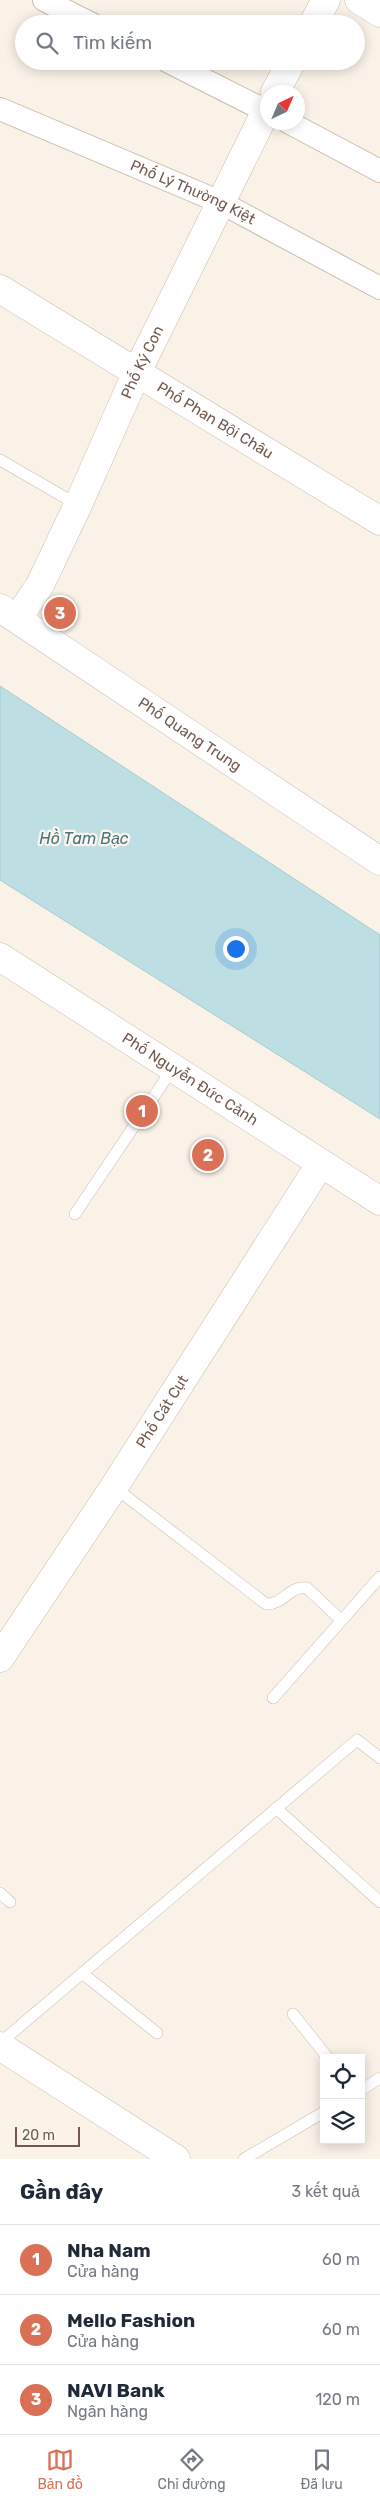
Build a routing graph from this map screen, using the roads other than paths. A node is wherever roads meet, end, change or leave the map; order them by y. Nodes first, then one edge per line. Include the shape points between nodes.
1 (44, 0) edge
2 (326, 0) edge
3 (359, 0) edge
4 (380, 13) edge
5 (74, 15) edge
6 (318, 15) edge
7 (187, 70) edge
8 (288, 70) edge
9 (282, 85) edge
10 (260, 103) edge
11 (0, 109) edge
12 (305, 128) edge
13 (261, 130) edge
14 (380, 171) edge
15 (220, 202) junction
16 (380, 288) edge
17 (0, 289) edge
18 (136, 374) junction
19 (0, 460) edge
20 (78, 505) junction
21 (380, 521) edge
22 (9, 613) edge
23 (380, 861) edge
24 (0, 957) edge
25 (174, 1068) junction
26 (321, 1163) junction
27 (380, 1201) edge
28 (75, 1214) dead end
29 (114, 1487) junction
30 (380, 1577) edge
31 (342, 1620) junction
32 (0, 1658) edge
33 (273, 1698) dead end
34 (380, 1758) edge
35 (276, 1808) junction
36 (0, 1893) edge
37 (10, 1902) dead end
38 (380, 1902) edge
39 (82, 1973) junction
40 (293, 2014) dead end
41 (157, 2033) dead end
42 (0, 2044) edge
43 (325, 2054) edge
44 (380, 2078) edge
45 (365, 2087) edge
46 (320, 2114) edge
47 (173, 2158) edge
48 (244, 2159) edge

1 - 5 street
2 - 6 street
3 - 4 street
7 - 10 street
8 - 9 street, Phố Ký Con
11 - 15 street, Phố Lý Thường Kiệt
12 - 14 street
13 - 15 street, Phố Ký Con
15 - 16 street, Phố Lý Thường Kiệt
15 - 18 street, Phố Ký Con
17 - 18 street, Phố Phan Bội Châu
18 - 20 street, Phố Ký Con
18 - 21 street, Phố Phan Bội Châu
19 - 20 lane
20 - 22 street, Phố Ký Con via 40,585
22 - 23 street, Phố Quang Trung
24 - 25 street, Phố Nguyễn Đức Cảnh
25 - 26 street, Phố Nguyễn Đức Cảnh
25 - 28 lane
26 - 27 street, Phố Nguyễn Đức Cảnh
26 - 29 street, Phố Cát Cụt
29 - 31 lane via 266,1604 276,1603 295,1588 308,1588
29 - 32 street, Phố Cát Cụt
30 - 31 lane
31 - 33 lane
34 - 35 lane via 357,1740
35 - 38 lane
35 - 39 lane
36 - 37 lane
39 - 41 lane
39 - 42 lane
40 - 43 lane
42 - 47 street
44 - 45 lane
46 - 48 lane

